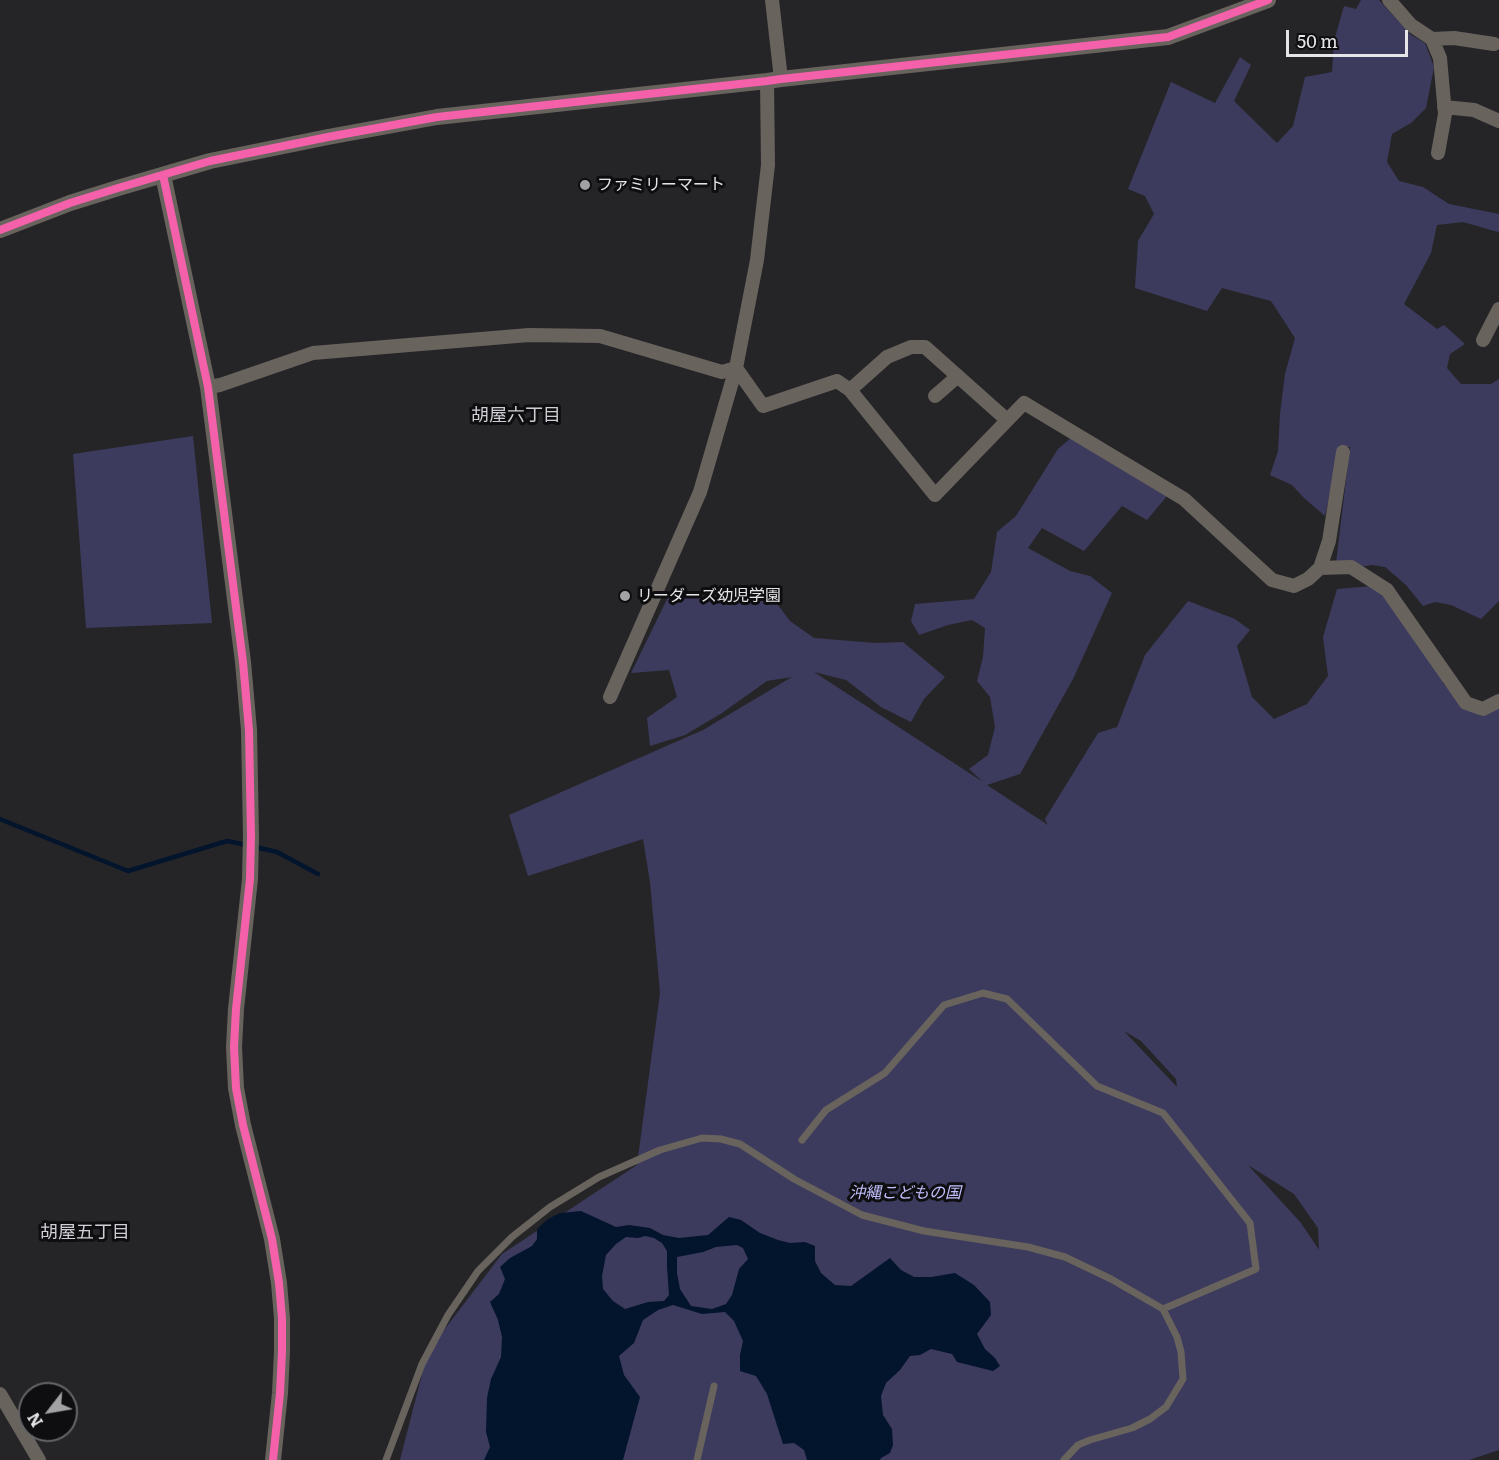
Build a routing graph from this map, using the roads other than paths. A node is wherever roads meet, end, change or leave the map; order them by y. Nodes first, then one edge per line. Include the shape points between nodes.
1 (772, 0) edge
2 (1268, 0) edge
3 (1389, 0) edge
4 (1432, 39) junction
5 (1494, 44) dead end
6 (774, 80) junction
7 (1444, 107) junction
8 (1499, 121) edge
9 (1438, 153) dead end
10 (163, 175) junction
11 (0, 230) edge
12 (1499, 309) edge
13 (1483, 340) dead end
14 (736, 368) junction
15 (958, 376) junction
16 (208, 387) junction
17 (850, 390) junction
18 (935, 396) dead end
19 (1007, 420) junction
20 (1343, 452) dead end
21 (1320, 568) junction
22 (610, 697) dead end
23 (1499, 701) edge
24 (802, 1140) dead end
25 (1163, 1310) junction
26 (714, 1386) dead end
27 (0, 1394) edge
28 (39, 1460) edge
29 (273, 1460) edge
30 (386, 1460) edge
31 (697, 1460) edge
32 (1064, 1460) edge

1 - 6 street
2 - 6 street via 1168,38
3 - 4 street via 1411,25
4 - 5 street
4 - 7 street via 1440,58
6 - 10 street via 437,117 210,161
6 - 14 street via 757,260
7 - 8 street via 1474,110
7 - 9 street
10 - 11 street via 70,203
10 - 16 street
12 - 13 street
14 - 16 street via 722,372 600,336 528,335 314,353
14 - 17 street via 763,406 837,381
14 - 22 street via 700,492
15 - 17 street via 925,347 911,347 887,357
15 - 18 street
15 - 19 street
16 - 29 street via 249,730 251,858 234,1047 241,1116 279,1283 282,1352
17 - 19 street via 935,495
19 - 21 street via 1024,403 1184,499 1272,580 1294,586
20 - 21 street via 1329,541
21 - 23 street via 1351,567 1387,590 1466,703 1483,709
24 - 25 lane via 826,1110 885,1073 944,1005 983,993 1006,999 1096,1086 1163,1113 1250,1223 1256,1269
25 - 30 lane via 1065,1257 1028,1247 924,1231 862,1215 740,1144 702,1138 660,1150 599,1177 550,1207 478,1271 448,1315 422,1364
25 - 32 lane via 1178,1337 1183,1379 1166,1407 1132,1428 1077,1445
26 - 31 lane
27 - 28 street

